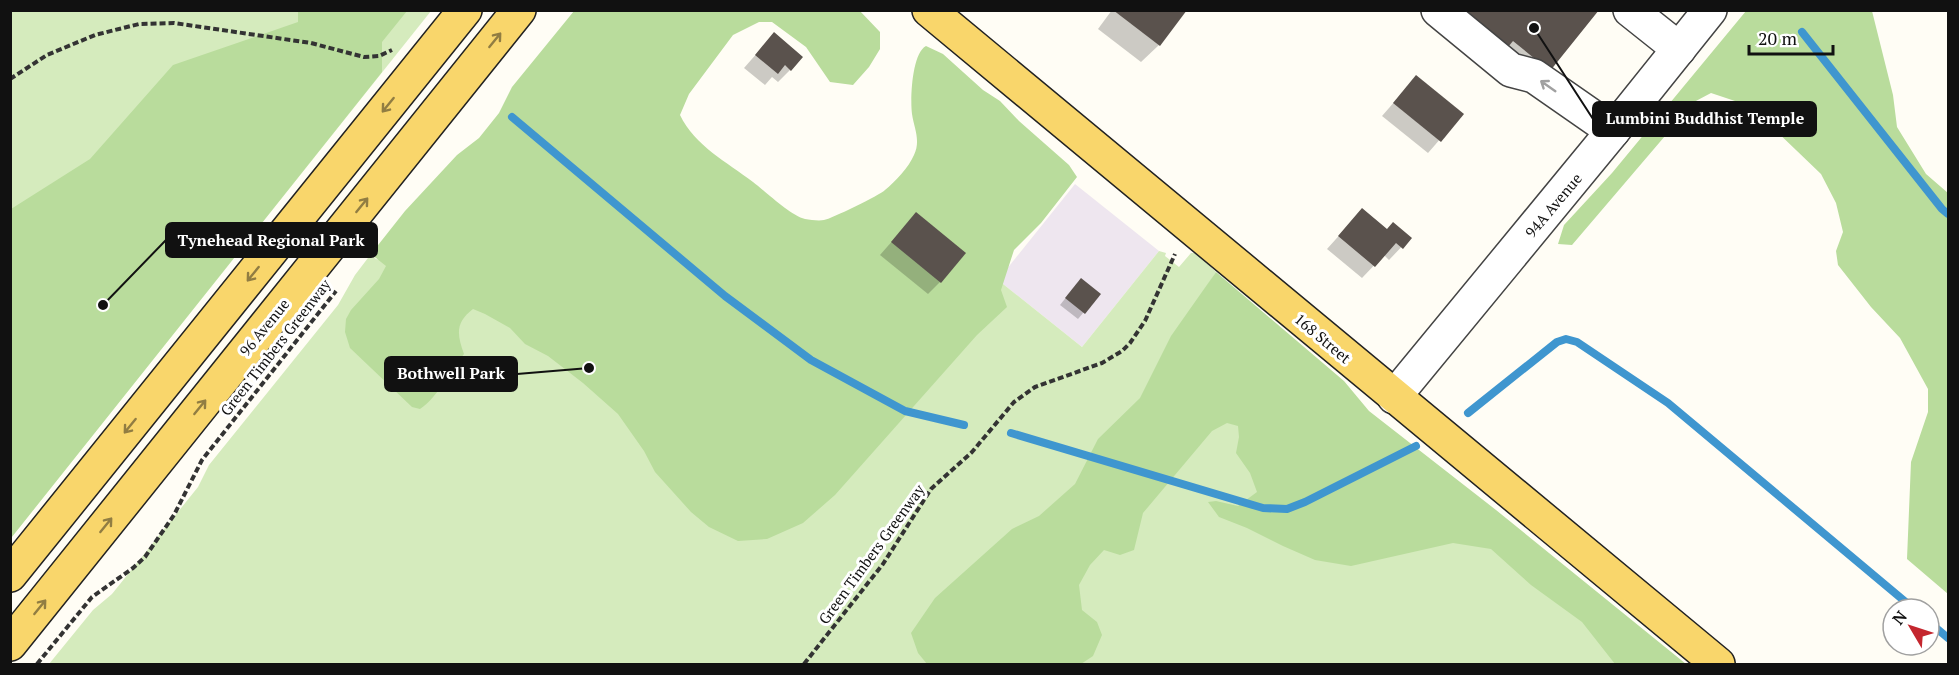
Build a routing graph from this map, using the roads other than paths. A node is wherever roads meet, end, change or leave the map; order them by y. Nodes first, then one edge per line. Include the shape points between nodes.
1 (465, 10) edge
2 (519, 10) edge
3 (929, 10) edge
4 (1438, 10) edge
5 (1630, 10) edge
6 (1710, 10) edge
7 (1679, 49) junction
8 (1613, 131) junction
9 (1394, 397) junction
10 (10, 575) edge
11 (10, 644) edge
12 (1718, 664) edge

1 -> 10 main road
11 -> 2 main road, 96 Avenue
3 - 9 main road, 168 Street
8 -> 4 street via 1534,76 1511,70
5 - 7 street
6 - 7 street, 94A Avenue
7 - 8 street, 94A Avenue
8 - 9 street, 94A Avenue
9 - 12 main road, 168 Street

